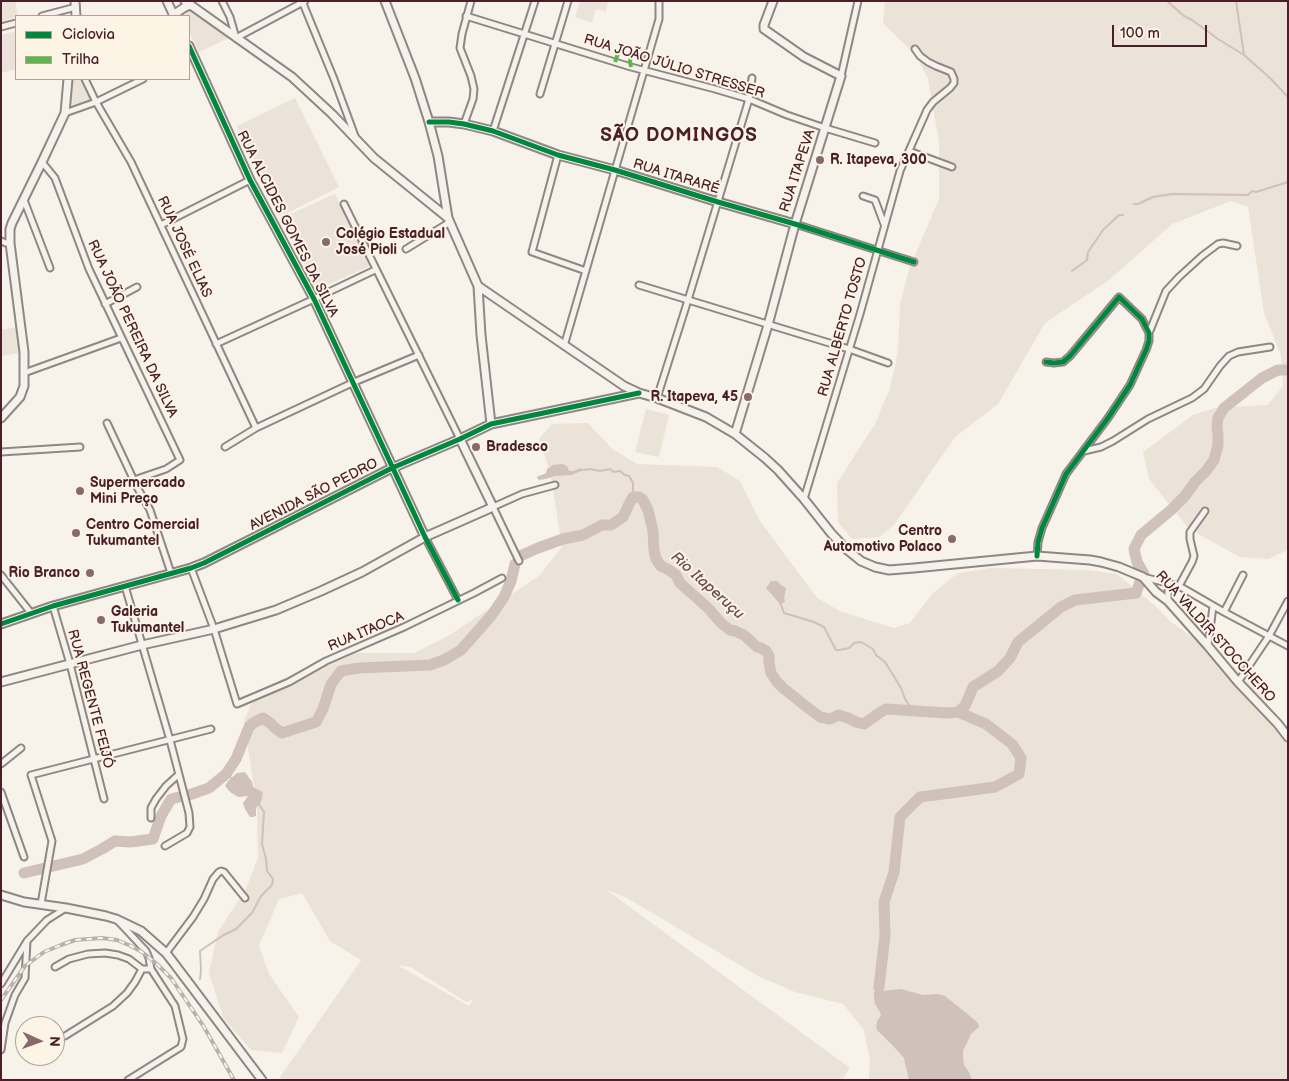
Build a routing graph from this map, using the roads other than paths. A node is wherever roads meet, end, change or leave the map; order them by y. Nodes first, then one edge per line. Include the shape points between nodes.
1 (167, 1) edge
2 (222, 1) edge
3 (386, 1) edge
4 (471, 1) edge
5 (534, 1) edge
6 (568, 1) edge
7 (659, 1) edge
8 (772, 1) edge
9 (858, 1) edge
10 (304, 2) edge
11 (188, 3) edge
12 (76, 4) edge
13 (45, 15) edge
14 (174, 15) edge
15 (175, 15) edge
16 (466, 16) junction
17 (15, 23) edge
18 (1, 27) edge
19 (524, 34) junction
20 (236, 38) junction
21 (555, 43) junction
22 (915, 50) dead end
23 (191, 55) edge
24 (644, 70) junction
25 (841, 76) junction
26 (752, 78) dead end
27 (68, 80) edge
28 (85, 80) edge
29 (141, 80) edge
30 (540, 94) dead end
31 (748, 99) junction
32 (96, 102) junction
33 (344, 106) junction
34 (66, 113) junction
35 (332, 114) junction
36 (429, 122) junction
37 (464, 124) junction
38 (825, 128) junction
39 (493, 131) junction
40 (355, 138) junction
41 (875, 143) dead end
42 (909, 151) junction
43 (558, 155) junction
44 (42, 162) junction
45 (952, 167) dead end
46 (615, 170) junction
47 (250, 180) junction
48 (444, 186) junction
49 (863, 196) dead end
50 (24, 200) junction
51 (428, 200) junction
52 (718, 202) junction
53 (344, 204) dead end
54 (449, 220) junction
55 (794, 224) junction
56 (885, 224) junction
57 (161, 225) junction
58 (1, 241) edge
59 (10, 243) junction
60 (1237, 246) dead end
61 (406, 249) dead end
62 (877, 250) junction
63 (914, 262) dead end
64 (50, 268) dead end
65 (376, 270) junction
66 (586, 271) junction
67 (639, 285) dead end
68 (478, 286) junction
69 (137, 287) dead end
70 (314, 299) junction
71 (500, 300) junction
72 (688, 300) junction
73 (105, 304) junction
74 (480, 310) junction
75 (768, 325) junction
76 (1149, 333) junction
77 (121, 338) junction
78 (216, 344) junction
79 (564, 346) junction
80 (1270, 347) dead end
81 (849, 349) junction
82 (418, 355) junction
83 (1046, 362) dead end
84 (888, 363) dead end
85 (24, 373) junction
86 (616, 382) junction
87 (352, 383) junction
88 (639, 393) junction
89 (616, 398) junction
90 (657, 398) junction
91 (1, 418) edge
92 (108, 423) dead end
93 (491, 424) junction
94 (256, 428) junction
95 (735, 434) junction
96 (460, 439) junction
97 (80, 447) dead end
98 (225, 447) dead end
99 (1083, 451) junction
100 (1, 452) edge
101 (392, 468) junction
102 (134, 480) junction
103 (555, 485) dead end
104 (804, 499) junction
105 (493, 507) junction
106 (1205, 511) dead end
107 (425, 537) junction
108 (1037, 556) junction
109 (519, 561) dead end
110 (191, 568) junction
111 (171, 573) junction
112 (1, 574) edge
113 (1243, 575) dead end
114 (1144, 577) junction
115 (502, 578) dead end
116 (125, 586) junction
117 (1179, 586) junction
118 (458, 600) junction
119 (1168, 601) junction
120 (1288, 601) edge
121 (53, 606) junction
122 (1213, 606) junction
123 (1224, 612) junction
124 (31, 613) junction
125 (1, 624) edge
126 (214, 629) junction
127 (1269, 636) junction
128 (142, 645) junction
129 (1208, 646) junction
130 (1288, 646) edge
131 (70, 664) junction
132 (1, 682) edge
133 (1238, 682) junction
134 (211, 729) dead end
135 (1288, 737) edge
136 (170, 740) junction
137 (22, 748) dead end
138 (94, 758) junction
139 (1, 764) edge
140 (178, 775) junction
141 (1, 792) edge
142 (104, 799) dead end
143 (151, 818) dead end
144 (165, 846) dead end
145 (24, 857) dead end
146 (1, 890) edge
147 (1, 895) edge
148 (245, 898) dead end
149 (16, 900) junction
150 (41, 904) junction
151 (66, 908) junction
152 (116, 919) junction
153 (27, 941) junction
154 (166, 953) junction
155 (54, 967) dead end
156 (142, 969) junction
157 (151, 969) junction
158 (1, 984) edge
159 (65, 1036) dead end
160 (1, 1050) edge
161 (136, 1078) edge
162 (128, 1080) edge
163 (262, 1080) edge

1 - 14 street
2 - 20 street
3 - 36 street
4 - 16 street
5 - 19 street
6 - 21 street
7 - 24 street via 659,19
8 - 25 street via 764,29 804,57
9 - 25 street, RUA ITAPEVA
10 - 20 street
10 - 33 street
11 - 15 street
11 - 20 street
12 - 13 street
16 - 19 street, RUA JOÃO JÚLIO STRESSER
16 - 37 street via 460,48 474,89
17 - 18 street
19 - 21 street, RUA JOÃO JÚLIO STRESSER
19 - 39 street
20 - 35 street via 292,77
21 - 24 street, RUA JOÃO JÚLIO STRESSER
21 - 30 street
22 - 42 street, RUA ALBERTO TOSTO via 928,62 951,72 954,79 950,88 927,110
23 - 47 street, RUA ALCIDES GOMES DA SILVA
24 - 31 street, RUA JOÃO JÚLIO STRESSER
24 - 46 street
25 - 38 street, RUA ITAPEVA
26 - 31 street
27 - 34 street
28 - 32 street, RUA JOSÉ ELIAS
29 - 32 street
31 - 38 street, RUA JOÃO JÚLIO STRESSER
31 - 52 street
32 - 34 street
32 - 57 street, RUA JOSÉ ELIAS via 131,162
33 - 35 street via 340,114
33 - 40 street
34 - 44 street
35 - 40 street
36 - 37 street, RUA ITARARÉ
36 - 48 street
37 - 39 street, RUA ITARARÉ
38 - 41 street, RUA JOÃO JÚLIO STRESSER
38 - 55 street, RUA ITAPEVA
39 - 43 street, RUA ITARARÉ
40 - 51 street via 374,158
42 - 45 street
42 - 56 street, RUA ALBERTO TOSTO
43 - 46 street, RUA ITARARÉ
43 - 66 street via 532,252
44 - 50 street
44 - 73 street, RUA JOÃO PEREIRA DA SILVA via 55,178
46 - 52 street, RUA ITARARÉ
46 - 66 street
47 - 57 street
47 - 70 street, RUA ALCIDES GOMES DA SILVA
48 - 51 street via 440,198
48 - 54 street
49 - 56 street via 875,200
50 - 59 street via 10,229
50 - 64 street
51 - 54 street
52 - 55 street, RUA ITARARÉ
52 - 72 street
53 - 65 street
54 - 61 street
54 - 68 street
55 - 62 street, RUA ITARARÉ
55 - 75 street, RUA ITAPEVA
56 - 62 street, RUA ALBERTO TOSTO
57 - 78 street, RUA JOSÉ ELIAS
58 - 59 street
59 - 85 street
60 - 76 street via 1218,244 1179,277 1166,291
62 - 63 street, RUA ITARARÉ
62 - 81 street, RUA ALBERTO TOSTO
65 - 70 street
65 - 82 street
66 - 79 street
67 - 72 street
68 - 71 street
68 - 74 street
69 - 73 street
70 - 78 street
70 - 87 street, RUA ALCIDES GOMES DA SILVA
71 - 74 street via 485,297
71 - 79 street
72 - 75 street
72 - 90 street
73 - 77 street, RUA JOÃO PEREIRA DA SILVA
74 - 93 street
75 - 81 street
75 - 95 street, RUA ITAPEVA
76 - 83 street via 1142,319 1119,297 1070,356 1063,362
76 - 99 street via 1146,350 1130,385
77 - 85 street
77 - 102 street, RUA JOÃO PEREIRA DA SILVA via 180,460 166,469
78 - 94 street, RUA JOSÉ ELIAS
79 - 86 street
80 - 99 street via 1229,356 1204,389 1192,398 1101,447
81 - 84 street
81 - 104 street, RUA ALBERTO TOSTO
82 - 87 street
82 - 96 street
85 - 91 street via 20,397
86 - 88 street
86 - 89 street via 620,392
87 - 94 street
87 - 101 street, RUA ALCIDES GOMES DA SILVA
88 - 89 street, AVENIDA SÃO PEDRO
88 - 90 street
89 - 93 street, AVENIDA SÃO PEDRO
90 - 95 street
92 - 102 street
93 - 96 street, AVENIDA SÃO PEDRO
94 - 98 street
95 - 104 street via 765,458
96 - 101 street, AVENIDA SÃO PEDRO
96 - 105 street
97 - 100 street
99 - 108 street via 1066,474 1042,528
101 - 107 street, RUA ALCIDES GOMES DA SILVA
101 - 110 street, AVENIDA SÃO PEDRO
102 - 111 street via 150,510
103 - 105 street via 522,494
104 - 108 street via 845,548 875,567 889,570
105 - 107 street
105 - 109 street
106 - 117 street via 1190,532 1194,556
107 - 118 street, RUA ALCIDES GOMES DA SILVA
107 - 126 street via 321,591 276,610
108 - 114 street via 1101,562
110 - 111 street, AVENIDA SÃO PEDRO
110 - 126 street
111 - 116 street, AVENIDA SÃO PEDRO
112 - 124 street
113 - 123 street
114 - 117 street
114 - 119 street, RUA VALDIR STOCCHERO
115 - 118 street, RUA ITAOCA
116 - 121 street, AVENIDA SÃO PEDRO
116 - 128 street
117 - 119 street via 1168,591
117 - 122 street
118 - 126 street, RUA ITAOCA via 237,704
119 - 129 street, RUA VALDIR STOCCHERO
120 - 127 street
121 - 124 street, AVENIDA SÃO PEDRO
121 - 131 street, RUA REGENTE FEIJÓ
122 - 123 street
122 - 129 street
123 - 127 street
124 - 125 street, AVENIDA SÃO PEDRO
126 - 128 street
127 - 130 street
127 - 133 street
128 - 131 street
128 - 136 street
129 - 133 street, RUA VALDIR STOCCHERO
131 - 132 street
131 - 138 street, RUA REGENTE FEIJÓ
133 - 135 street, RUA VALDIR STOCCHERO
134 - 136 street
136 - 138 street
136 - 140 street
137 - 139 street
138 - 142 street, RUA REGENTE FEIJÓ
138 - 150 street via 32,775 52,841
140 - 143 street via 156,798
140 - 144 street via 190,827 187,833
141 - 145 street
146 - 149 street
147 - 149 street
148 - 154 street via 224,872 219,872 193,918
149 - 150 street
150 - 151 street
151 - 152 street
151 - 153 street via 47,920
152 - 154 street via 141,932
152 - 157 street via 146,951
153 - 158 street
153 - 160 street via 25,978 5,1023
154 - 163 street
155 - 156 street via 69,959 105,953 118,954
156 - 157 street
156 - 159 street via 127,993 113,1006
157 - 161 street via 175,1006 183,1040 181,1047
161 - 162 street

